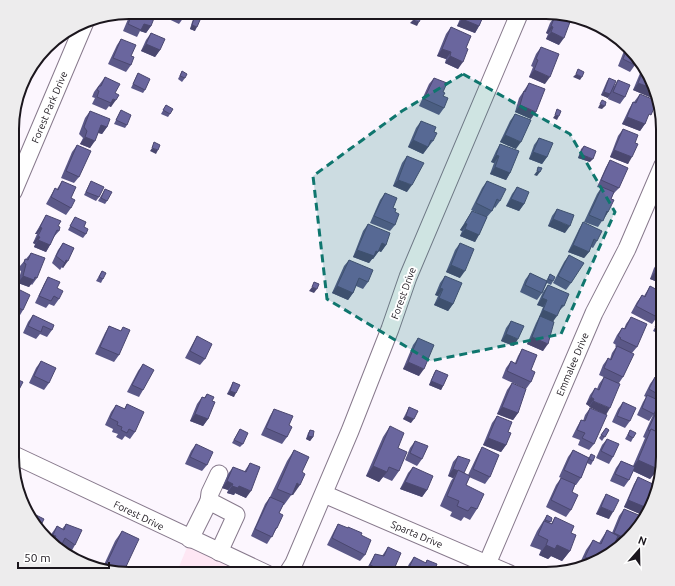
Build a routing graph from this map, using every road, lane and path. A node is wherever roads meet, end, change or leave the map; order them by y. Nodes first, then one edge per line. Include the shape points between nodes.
1 (517, 19) edge
2 (82, 29) edge
3 (19, 178) edge
4 (656, 182) edge
5 (19, 457) edge
6 (219, 474) dead end
7 (324, 494) junction
8 (209, 501) junction
9 (190, 539) junction
10 (218, 552) junction
11 (487, 564) junction
12 (252, 567) edge
13 (291, 567) edge
14 (494, 567) edge

1 - 7 street, Forest Drive via 408,277
2 - 3 street, Forest Park Drive
4 - 11 street, Emmalee Drive via 594,313
5 - 9 street, Forest Drive
6 - 8 street
7 - 11 street, Sparta Drive
7 - 13 street, Forest Drive
8 - 9 street
8 - 10 street via 236,515
9 - 10 street, Forest Drive
10 - 12 street, Forest Drive
11 - 14 street, Sparta Drive

